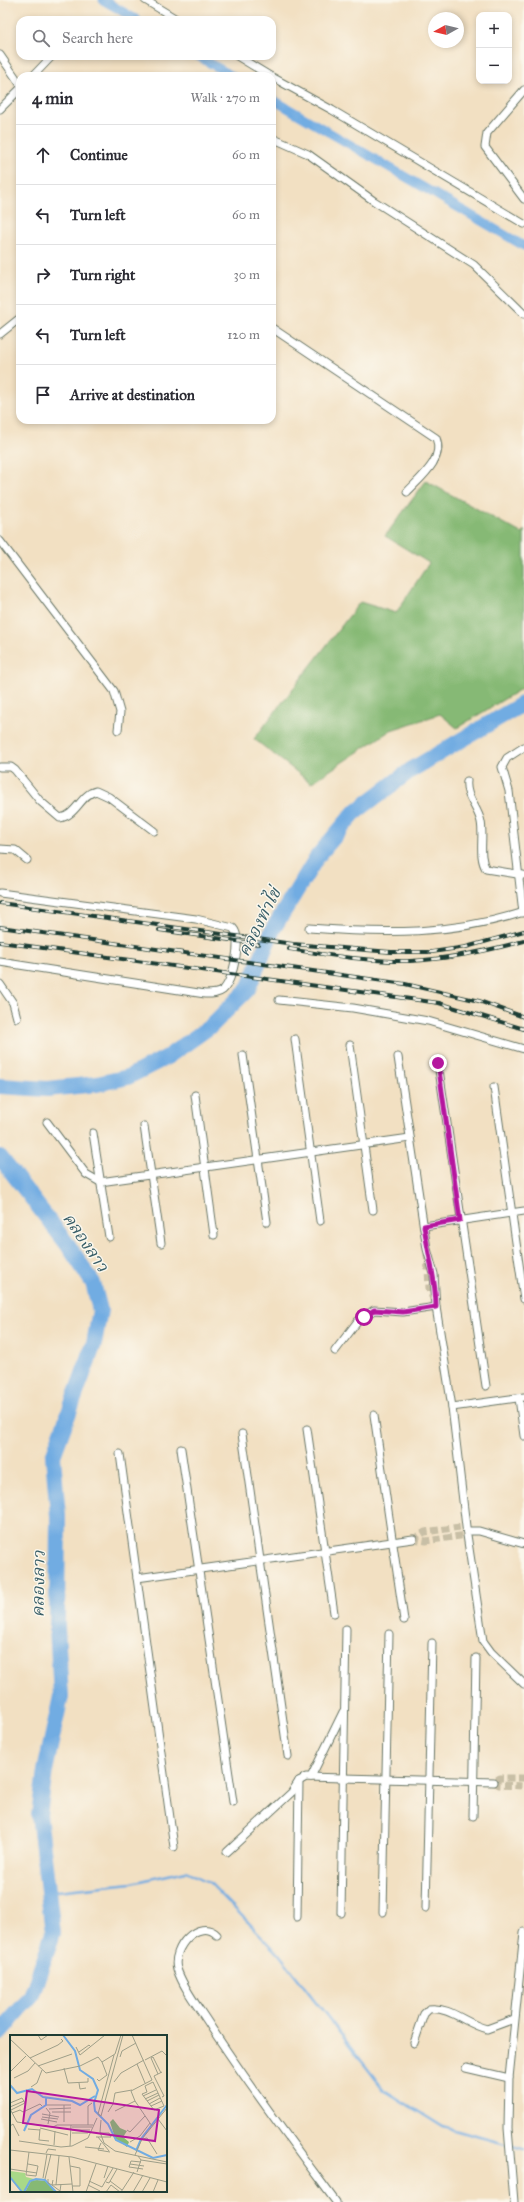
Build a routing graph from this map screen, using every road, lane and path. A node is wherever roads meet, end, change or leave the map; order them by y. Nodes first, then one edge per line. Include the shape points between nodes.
1 (148, 1) edge
2 (172, 16) edge
3 (0, 55) edge
4 (48, 60) edge
5 (243, 60) edge
6 (37, 72) edge
7 (261, 72) edge
8 (16, 78) edge
9 (276, 81) edge
10 (524, 90) edge
11 (16, 93) edge
12 (0, 109) edge
13 (276, 140) edge
14 (524, 199) edge
15 (523, 221) edge
16 (524, 314) edge
17 (16, 321) edge
18 (276, 331) edge
19 (0, 334) edge
20 (406, 492) dead end
21 (0, 542) edge
22 (118, 730) dead end
23 (524, 747) edge
24 (0, 767) edge
25 (466, 781) dead end
26 (154, 831) dead end
27 (0, 849) edge
28 (27, 860) dead end
29 (522, 874) edge
30 (0, 893) edge
31 (523, 912) edge
32 (309, 928) dead end
33 (0, 962) edge
34 (0, 984) edge
35 (279, 1000) dead end
36 (17, 1018) dead end
37 (295, 1039) dead end
38 (350, 1045) dead end
39 (524, 1049) edge
40 (243, 1055) dead end
41 (398, 1057) dead end
42 (438, 1063) dead end
43 (494, 1087) dead end
44 (195, 1095) dead end
45 (47, 1122) dead end
46 (144, 1126) dead end
47 (93, 1133) dead end
48 (410, 1138) junction
49 (364, 1144) junction
50 (312, 1152) junction
51 (259, 1159) junction
52 (205, 1167) junction
53 (151, 1175) junction
54 (100, 1182) junction
55 (373, 1210) dead end
56 (524, 1211) edge
57 (511, 1213) junction
58 (460, 1220) junction
59 (320, 1221) dead end
60 (268, 1222) dead end
61 (424, 1226) junction
62 (214, 1235) dead end
63 (109, 1237) dead end
64 (161, 1243) dead end
65 (524, 1299) edge
66 (436, 1307) junction
67 (335, 1352) dead end
68 (486, 1386) dead end
69 (521, 1398) edge
70 (452, 1407) junction
71 (374, 1415) dead end
72 (307, 1429) dead end
73 (242, 1434) dead end
74 (524, 1436) edge
75 (182, 1449) dead end
76 (120, 1454) dead end
77 (467, 1531) junction
78 (413, 1539) dead end
79 (393, 1542) junction
80 (524, 1544) edge
81 (325, 1552) junction
82 (259, 1561) junction
83 (199, 1569) junction
84 (137, 1578) junction
85 (334, 1613) dead end
86 (404, 1620) dead end
87 (346, 1629) dead end
88 (389, 1634) dead end
89 (432, 1644) dead end
90 (476, 1658) dead end
91 (524, 1684) edge
92 (344, 1710) junction
93 (288, 1756) dead end
94 (311, 1777) junction
95 (343, 1778) junction
96 (386, 1780) junction
97 (298, 1781) junction
98 (429, 1781) junction
99 (474, 1782) junction
100 (494, 1782) dead end
101 (233, 1802) dead end
102 (473, 1816) dead end
103 (174, 1847) dead end
104 (227, 1852) dead end
105 (426, 1908) dead end
106 (383, 1912) dead end
107 (341, 1913) dead end
108 (296, 1917) dead end
109 (524, 1932) edge
110 (217, 1936) dead end
111 (514, 2019) junction
112 (414, 2043) dead end
113 (466, 2068) dead end
114 (510, 2078) junction
115 (336, 2202) edge
116 (514, 2202) edge

1 - 2 street
3 - 8 street
4 - 6 street
5 - 7 street
9 - 15 street via 332,110
10 - 14 street via 487,133 485,147
11 - 12 street
13 - 16 street via 308,154 374,201 474,265
17 - 19 street
18 - 20 street via 436,438 439,448 437,456
21 - 22 street via 114,691 120,712
23 - 29 street via 507,758 502,767 509,791
24 - 26 street via 11,766 40,801 60,818 68,815 90,793 96,791 109,797
25 - 29 street via 466,791 481,821 482,859 486,869
27 - 28 street via 15,850
29 - 31 street
30 - 33 street via 196,919 233,928 238,938 236,956 226,986 223,991 215,994
31 - 32 street via 455,929 426,932 388,933
34 - 36 street via 13,1003
35 - 39 street via 352,1008 428,1021
37 - 50 street
38 - 49 street
40 - 51 street
41 - 48 street
42 - 58 street
43 - 57 street
44 - 52 street
45 - 54 street via 86,1174
46 - 53 street
47 - 54 street
48 - 49 street
48 - 61 street
49 - 50 street
49 - 55 street
50 - 51 street
50 - 59 street
51 - 52 street
51 - 60 street
52 - 53 street
52 - 62 street
53 - 54 street
53 - 64 street
54 - 63 street
56 - 57 street
57 - 58 street
57 - 65 street
58 - 61 street
58 - 68 street
61 - 66 street via 434,1274
66 - 67 street via 403,1312 374,1310 358,1321
66 - 70 street
69 - 70 street
69 - 74 street
70 - 77 street
71 - 79 street
72 - 81 street
73 - 82 street
75 - 83 street
76 - 84 street
77 - 80 street via 479,1531
77 - 91 street via 483,1641
78 - 79 street
79 - 81 street
79 - 86 street
81 - 82 street
81 - 85 street
82 - 83 street
82 - 93 street
83 - 84 street
83 - 101 street
84 - 103 street
87 - 92 street
88 - 96 street
89 - 98 street
90 - 99 street
92 - 94 street
92 - 95 street
94 - 95 street
94 - 97 street
95 - 96 street
95 - 107 street
96 - 98 street
96 - 106 street
97 - 104 street via 292,1792
97 - 108 street
98 - 99 street
98 - 105 street
99 - 100 street
99 - 102 street
109 - 111 street
110 - 115 street via 206,1929 188,1938 180,1947 176,1957 183,1983 224,2046
111 - 112 street via 487,2029 456,2015 429,2009 424,2014
111 - 114 street
113 - 114 street
114 - 116 street via 508,2128

